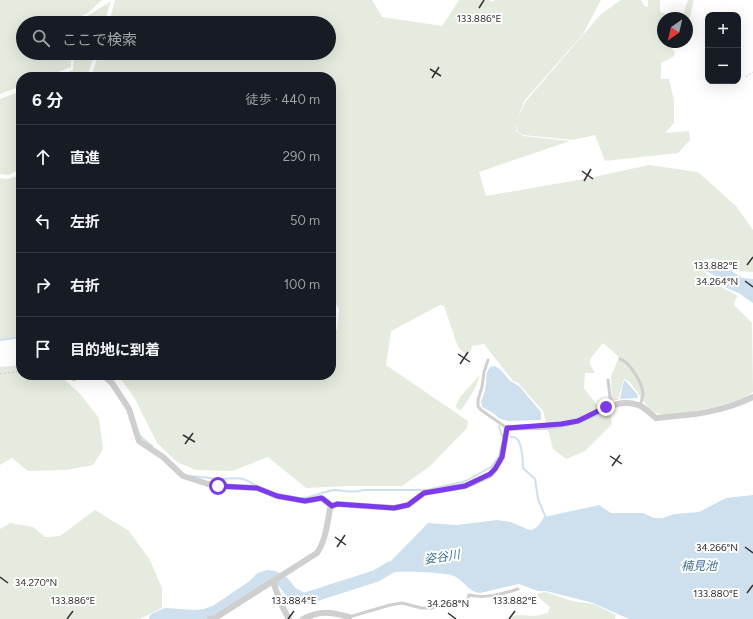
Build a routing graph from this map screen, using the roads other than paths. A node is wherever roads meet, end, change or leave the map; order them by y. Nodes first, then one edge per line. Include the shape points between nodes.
1 (620, 359) dead end
2 (488, 360) dead end
3 (109, 380) edge
4 (608, 380) dead end
5 (753, 397) edge
6 (611, 405) junction
7 (640, 406) junction
8 (507, 428) junction
9 (332, 506) junction
10 (274, 581) junction
11 (518, 589) dead end
12 (349, 617) joint
13 (210, 619) edge
14 (289, 619) edge
15 (303, 619) edge

1 - 7 lane via 638,377 643,394
2 - 8 lane via 478,406
3 - 9 street via 129,409 139,441 182,476 213,485 257,488 277,496 305,501 322,498
4 - 6 lane
5 - 7 street via 714,412 656,418
6 - 7 street via 626,403
6 - 8 street via 578,421
8 - 9 street via 502,457 495,469 465,486 424,493 408,505 382,508 337,504
9 - 10 street via 317,553
10 - 13 street
10 - 14 street
11 - 12 lane via 478,597 469,595 467,601 444,601 433,608 402,603
12 - 15 street via 328,612 312,614

